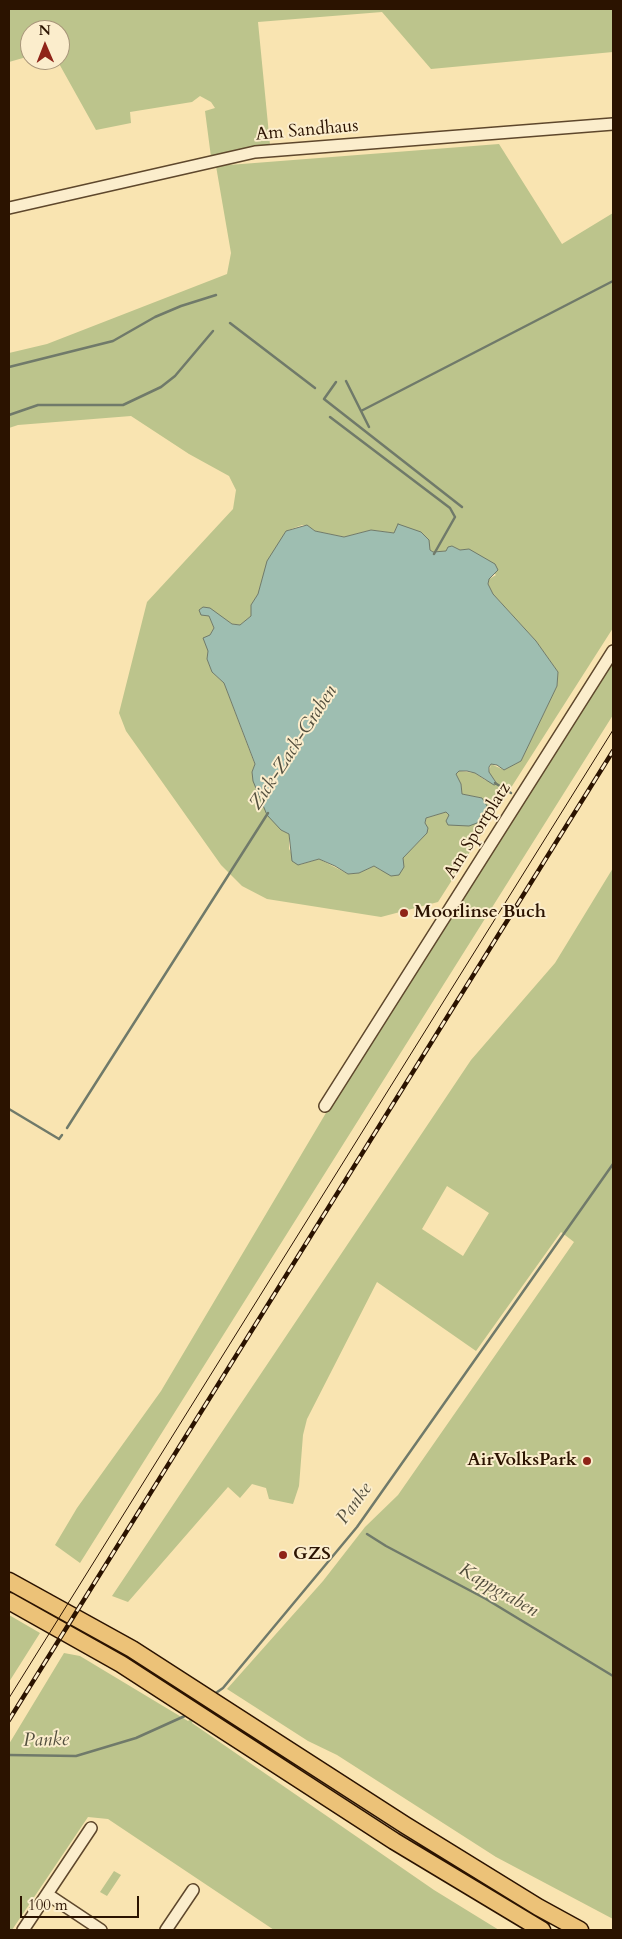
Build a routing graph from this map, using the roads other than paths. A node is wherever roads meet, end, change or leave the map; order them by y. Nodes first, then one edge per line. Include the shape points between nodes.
1 (613, 124) edge
2 (9, 208) edge
3 (613, 651) edge
4 (324, 1106) dead end
5 (9, 1581) edge
6 (9, 1601) edge
7 (91, 1828) dead end
8 (193, 1890) dead end
9 (47, 1894) junction
10 (23, 1930) edge
11 (101, 1930) edge
12 (166, 1930) edge
13 (542, 1930) edge
14 (580, 1930) edge

1 - 2 street, Am Sandhaus via 255,152
3 - 4 street, Am Sportplatz
5 - 14 highway via 102,1631 405,1825 538,1908
6 - 13 highway via 121,1664 394,1841
7 - 9 street
8 - 12 street
9 - 10 street
9 - 11 street

